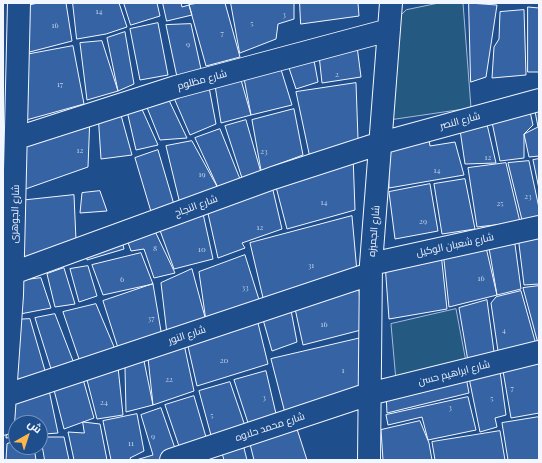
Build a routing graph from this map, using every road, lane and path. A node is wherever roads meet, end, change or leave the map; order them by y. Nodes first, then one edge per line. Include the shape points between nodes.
1 (19, 3) edge
2 (391, 3) edge
3 (389, 30) junction
4 (539, 100) edge
5 (17, 138) junction
6 (381, 143) junction
7 (539, 227) edge
8 (371, 269) junction
9 (13, 273) junction
10 (8, 296) edge
11 (539, 352) edge
12 (369, 394) junction
13 (4, 396) junction
14 (3, 424) edge
15 (171, 460) edge
16 (369, 460) edge

1 - 5 street, شارع الجوهرى
2 - 3 street, شارع الجميزه
3 - 5 street, شارع مظلوم via 176,87
3 - 6 street, شارع الجميزه
4 - 6 street, شارع النصر
5 - 9 street, شارع الجوهرى
6 - 8 street, شارع الجميزه
6 - 9 street, شارع النجاح via 273,178
7 - 8 street, شارع شعبان الوكيل
8 - 12 street, شارع الجميزه
8 - 13 street, شارع النور
9 - 10 street, شارع الجوهرى
10 - 13 street, شارع الجوهرى
11 - 12 street, شارع ابراهيم حسن
12 - 15 street, شارع محمد حلاوه
12 - 16 street, شارع الجميزه
13 - 14 street, شارع الجوهرى

